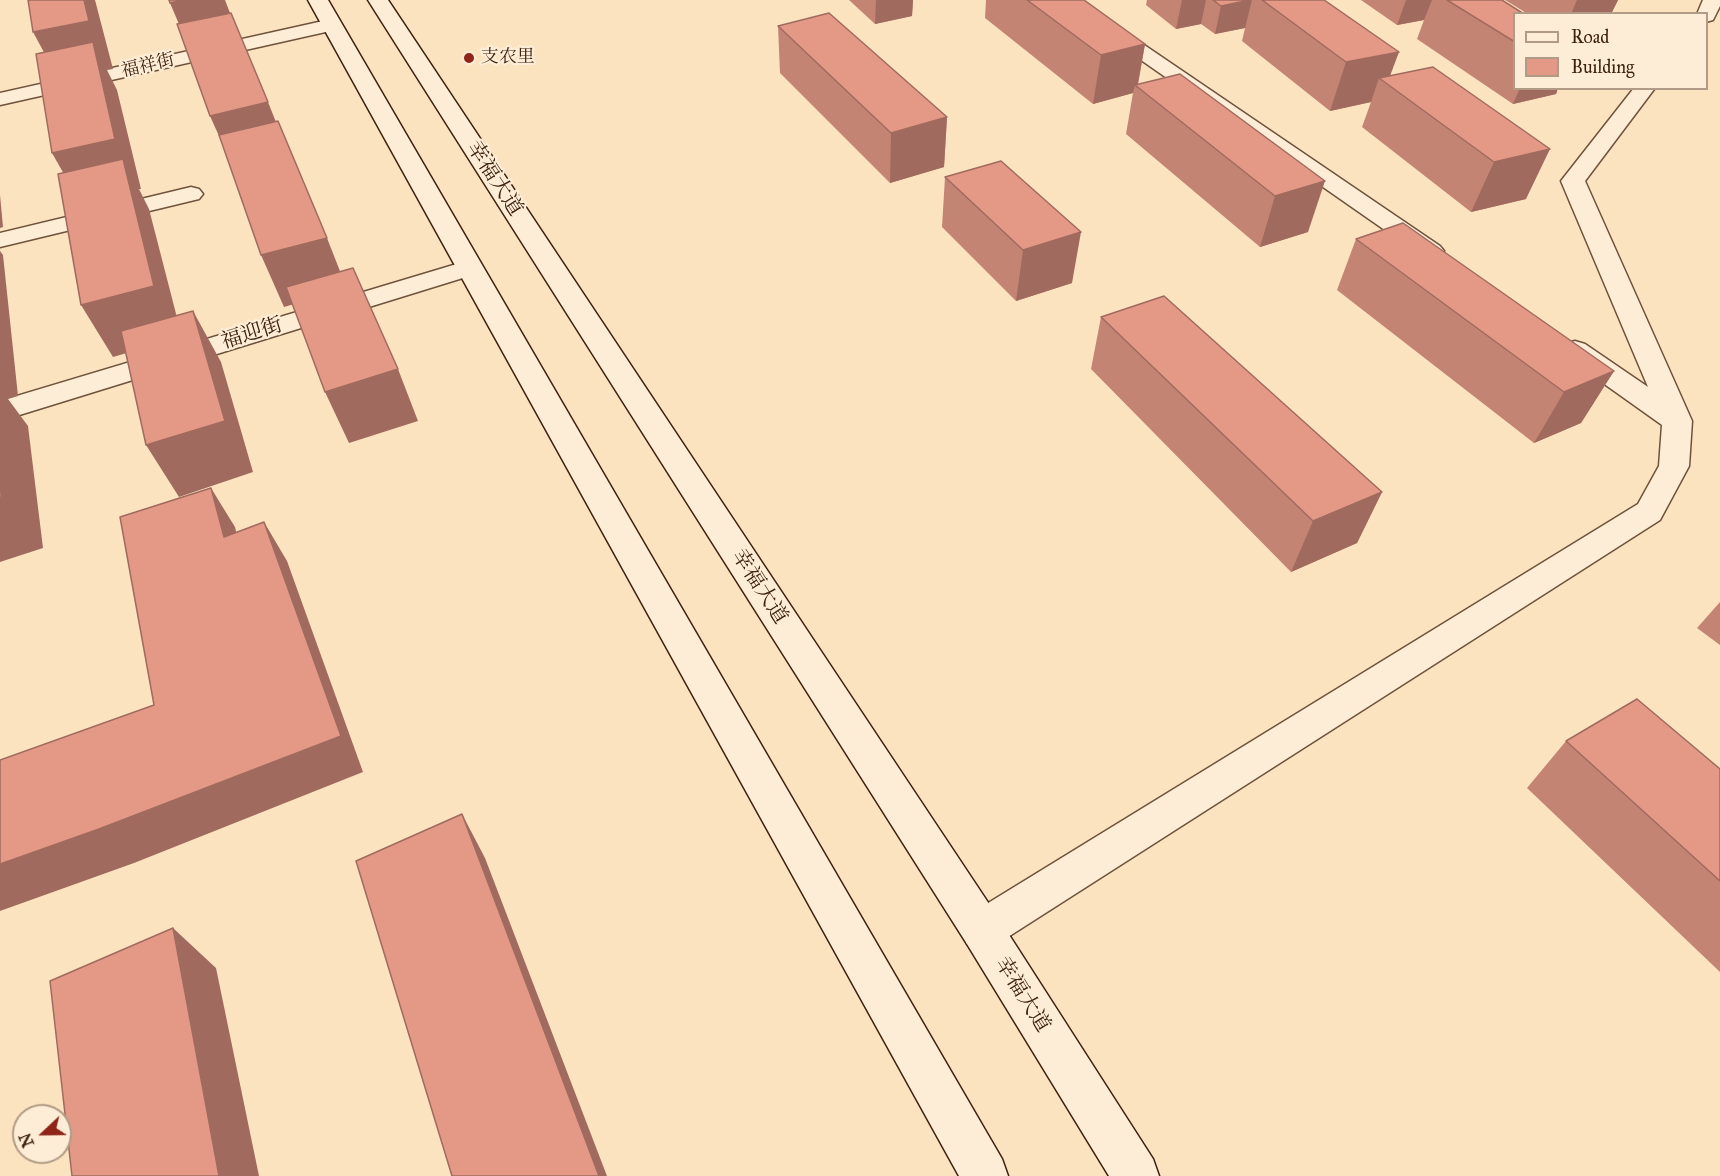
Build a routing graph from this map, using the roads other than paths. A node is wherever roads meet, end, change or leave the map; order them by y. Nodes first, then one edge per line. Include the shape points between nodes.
1 (378, 0) edge
2 (1065, 0) edge
3 (325, 13) edge
4 (1643, 90) edge
5 (0, 99) edge
6 (191, 194) dead end
7 (0, 240) edge
8 (1450, 264) edge
9 (470, 268) junction
10 (1558, 339) edge
11 (0, 411) edge
12 (1677, 420) junction
13 (982, 930) junction
14 (984, 1176) edge
15 (1136, 1176) edge

1 - 13 street, 幸福大道
2 - 8 street
3 - 5 street, 福祥街
3 - 9 street
4 - 12 street via 1573,181
6 - 7 street
9 - 11 street, 福迎街
9 - 14 street
10 - 12 street
12 - 13 street via 1674,466 1649,512
13 - 15 street, 幸福大道

